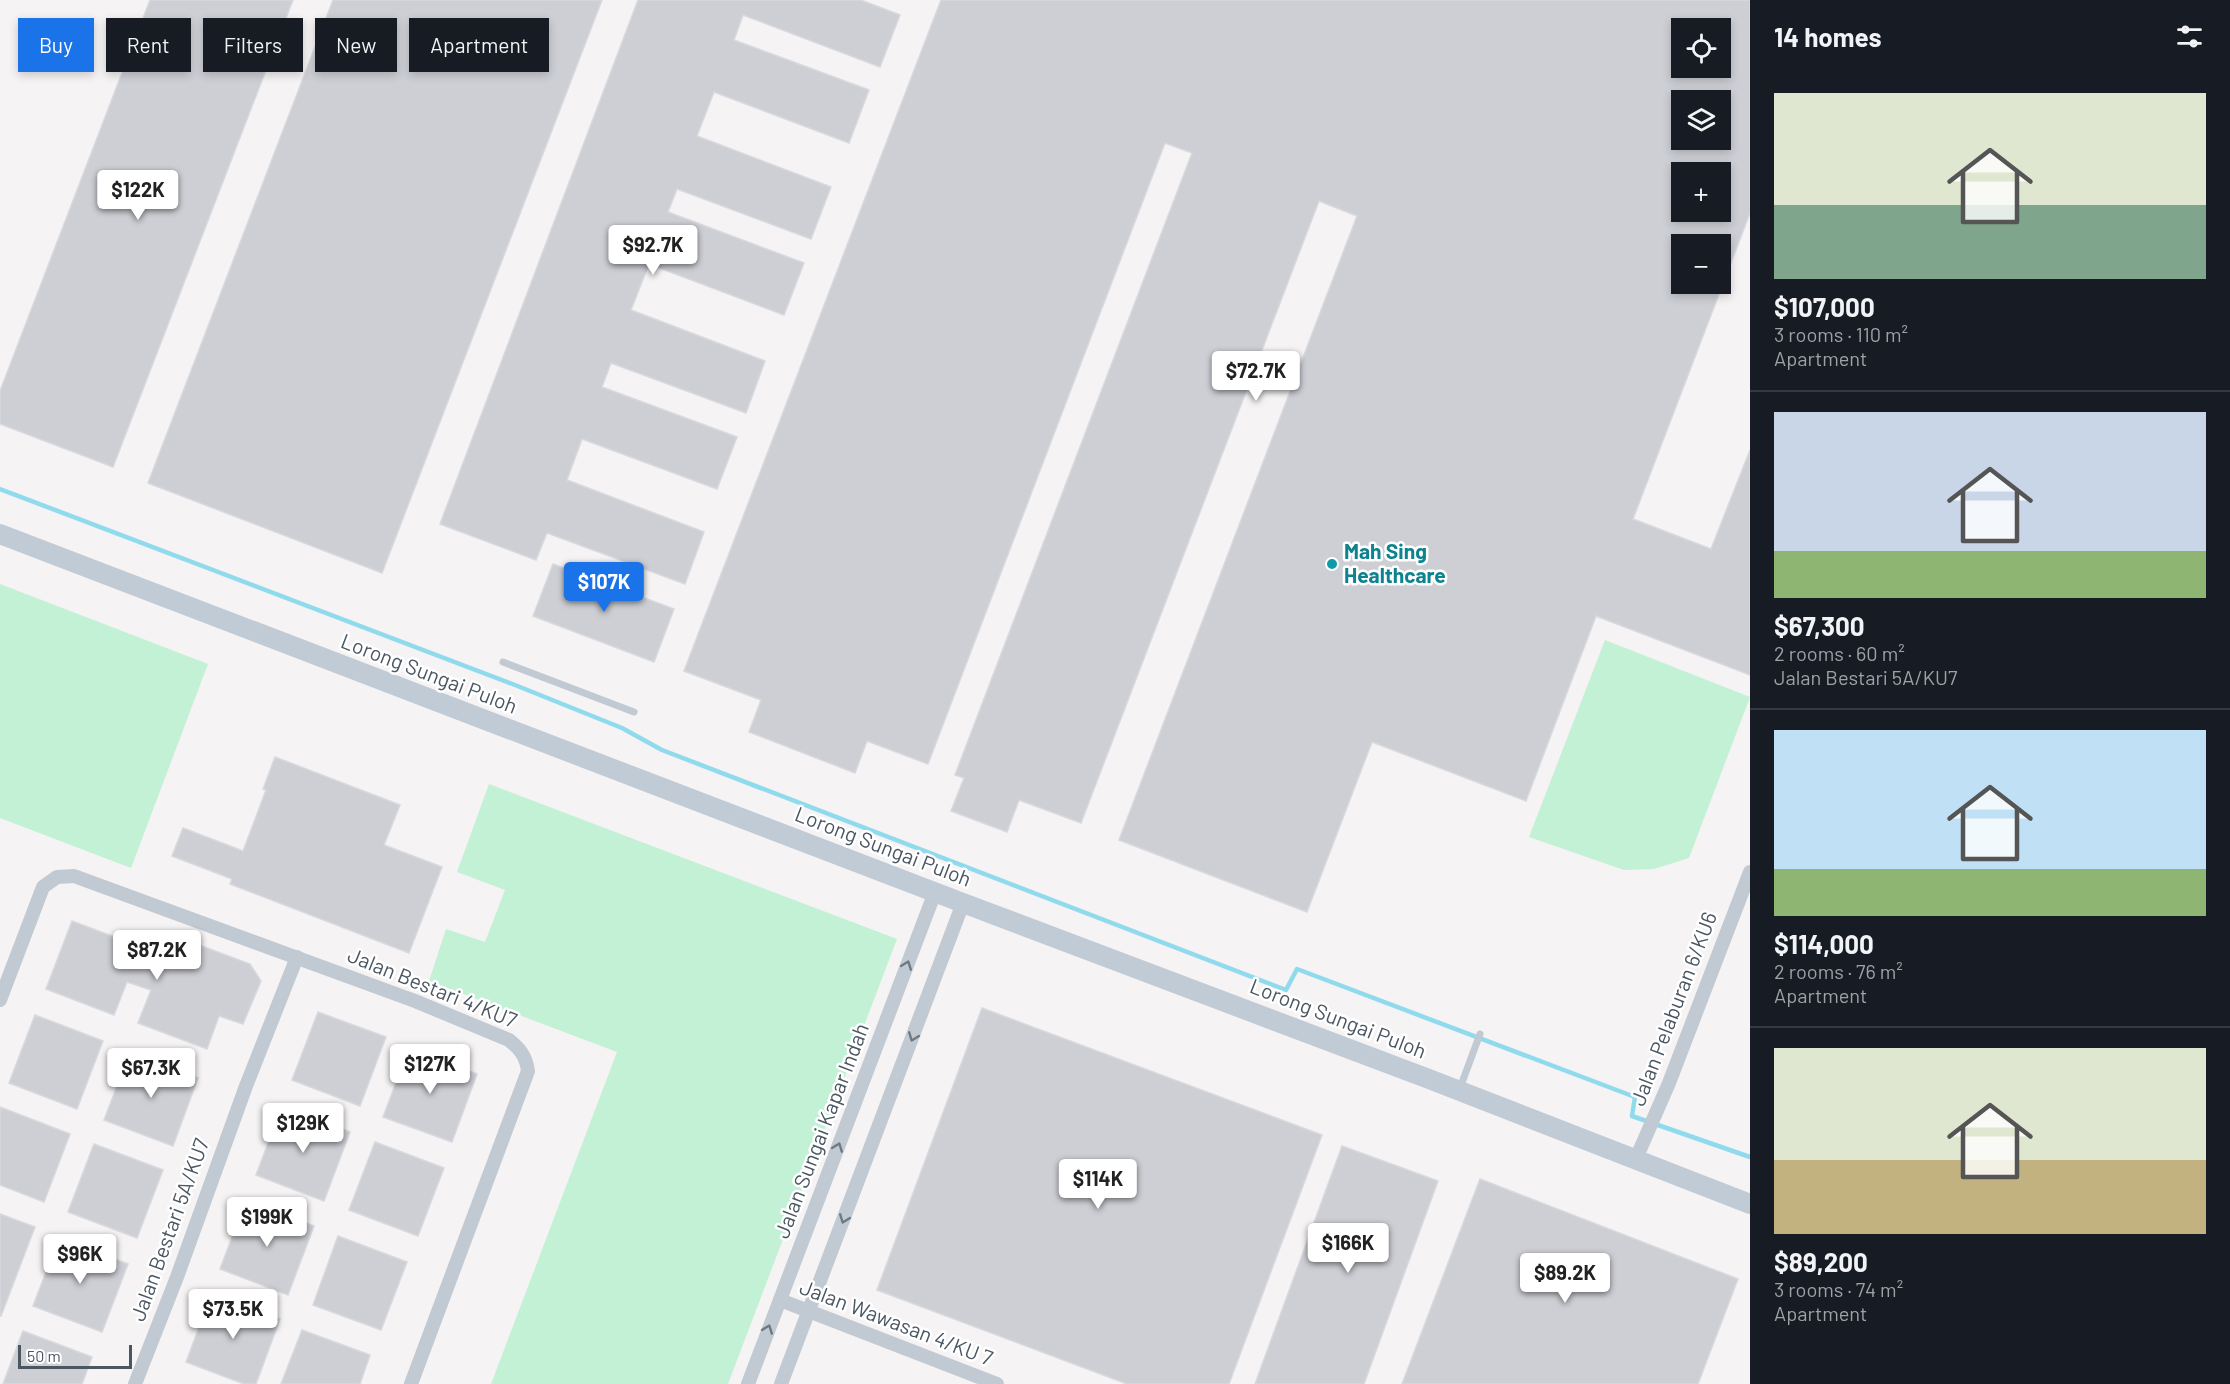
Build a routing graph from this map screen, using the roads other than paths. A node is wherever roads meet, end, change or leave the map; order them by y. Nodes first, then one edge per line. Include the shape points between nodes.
1 (5, 540) edge
2 (503, 662) dead end
3 (634, 712) dead end
4 (1750, 872) edge
5 (934, 892) junction
6 (963, 903) junction
7 (297, 957) junction
8 (0, 1000) edge
9 (1480, 1034) dead end
10 (1459, 1091) junction
11 (1635, 1161) junction
12 (1750, 1204) edge
13 (780, 1300) junction
14 (808, 1312) junction
15 (135, 1384) edge
16 (411, 1384) edge
17 (748, 1384) edge
18 (781, 1384) edge
19 (997, 1384) edge

1 - 5 street, Lorong Sungai Puloh
2 - 3 lane
4 - 11 street, Jalan Pelaburan 6/KU6
5 - 6 street, Lorong Sungai Puloh
13 -> 5 street, Jalan Sungai Kapar Indah
6 - 10 street, Lorong Sungai Puloh
6 -> 14 street
7 - 8 street, Jalan Bestari 4/KU7 via 74,876 57,877 43,887
7 - 15 street, Jalan Bestari 5A/KU7
7 - 16 street, Jalan Bestari 4/KU7 via 509,1040 526,1057 528,1071
9 - 10 lane
10 - 11 street, Lorong Sungai Puloh
11 - 12 street, Lorong Sungai Puloh
13 - 14 street, Jalan Wawasan 4/KU 7
17 -> 13 street, Jalan Sungai Kapar Indah
14 - 18 street
14 - 19 street, Jalan Wawasan 4/KU 7

